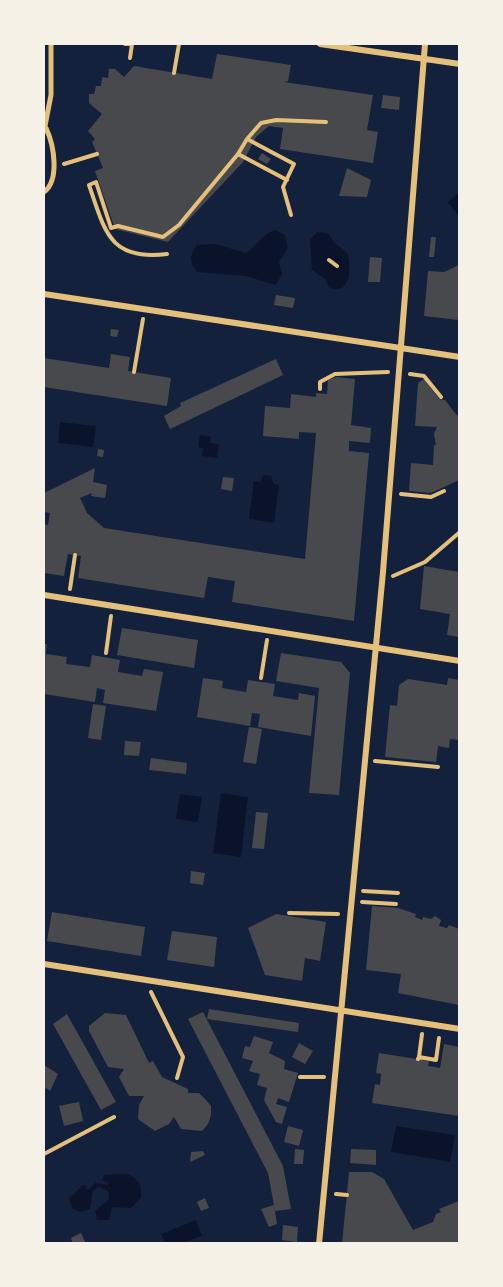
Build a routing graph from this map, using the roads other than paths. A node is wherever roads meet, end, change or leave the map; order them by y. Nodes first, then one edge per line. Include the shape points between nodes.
1 (51, 44) edge
2 (320, 44) edge
3 (425, 44) edge
4 (423, 60) junction
5 (459, 64) edge
6 (45, 129) edge
7 (44, 192) edge
8 (44, 294) edge
9 (401, 347) junction
10 (459, 357) edge
11 (44, 595) edge
12 (375, 648) junction
13 (459, 661) edge
14 (44, 964) edge
15 (340, 1009) junction
16 (459, 1029) edge
17 (319, 1244) edge

1 - 6 street via 51,95
2 - 4 street
3 - 4 street
4 - 5 street
4 - 9 street
6 - 7 street via 50,135 54,168 51,186
8 - 9 street
9 - 10 street
9 - 12 street
11 - 12 street
12 - 13 street
12 - 15 street
14 - 15 street
15 - 16 street
15 - 17 street

